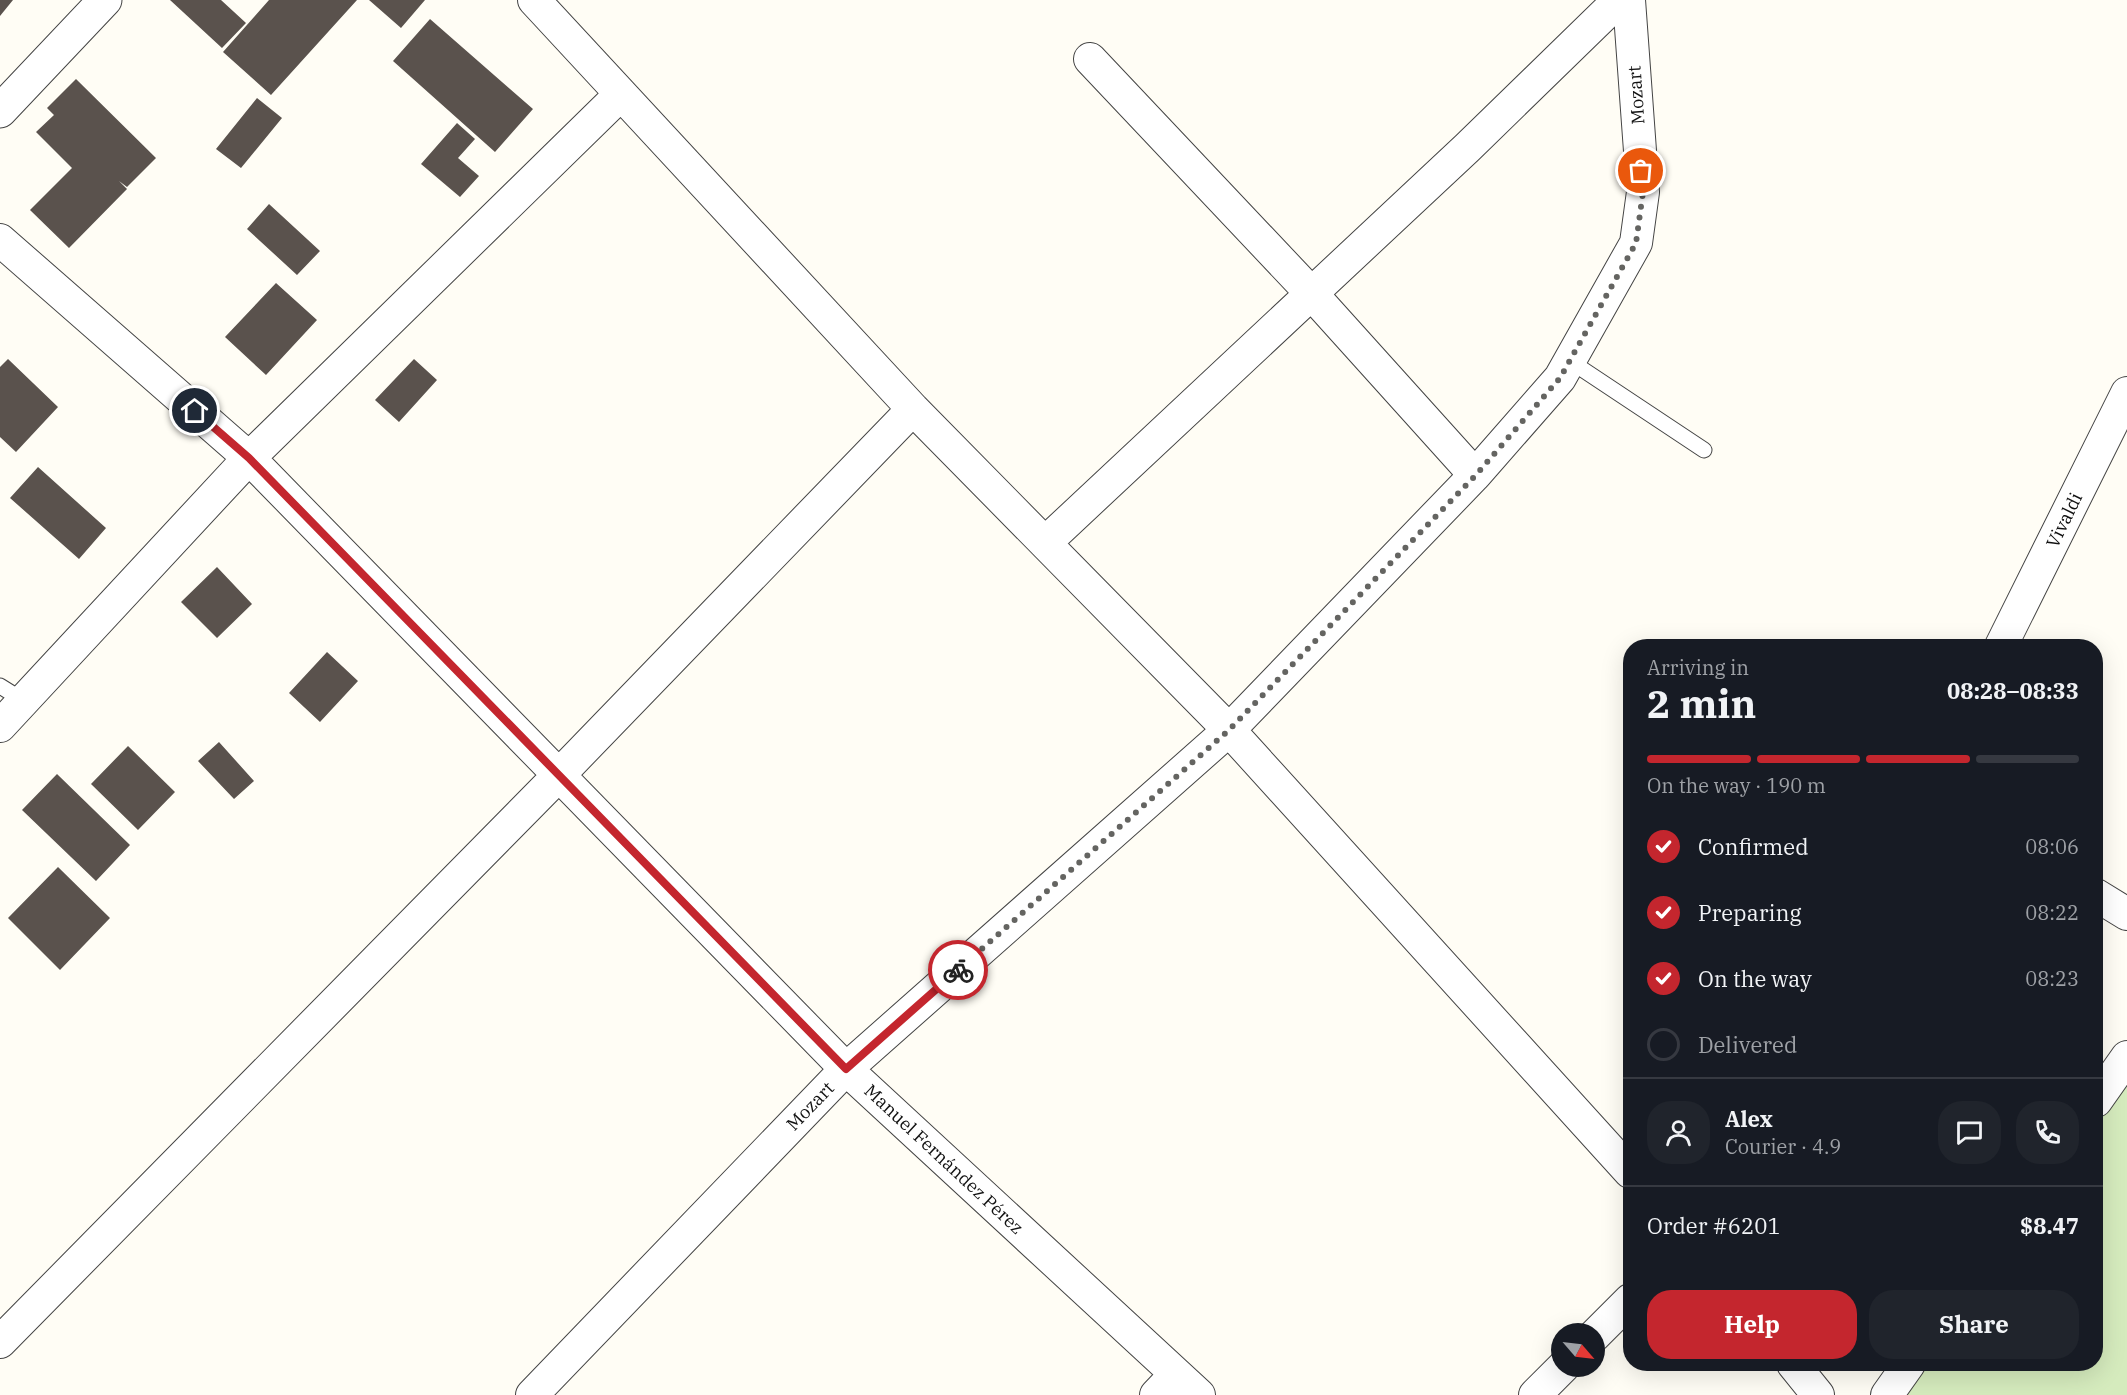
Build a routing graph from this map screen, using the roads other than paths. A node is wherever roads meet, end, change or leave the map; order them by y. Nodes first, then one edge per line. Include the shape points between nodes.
1 (105, 0) edge
2 (534, 0) edge
3 (1619, 0) edge
4 (1629, 0) edge
5 (1090, 59) dead end
6 (621, 94) junction
7 (0, 111) edge
8 (0, 240) edge
9 (1311, 292) junction
10 (1570, 362) junction
11 (2127, 393) edge
12 (913, 409) junction
13 (1704, 450) dead end
14 (249, 458) junction
15 (1475, 476) junction
16 (1046, 542) junction
17 (2004, 639) edge
18 (12, 693) edge
19 (0, 726) edge
20 (1229, 730) junction
21 (559, 775) junction
22 (2103, 899) edge
23 (2127, 914) edge
24 (2127, 1057) edge
25 (846, 1069) junction
26 (2103, 1091) edge
27 (1623, 1164) edge
28 (1623, 1307) edge
29 (1605, 1325) edge
30 (0, 1342) edge
31 (1799, 1371) edge
32 (1905, 1371) edge
33 (1553, 1377) edge
34 (1166, 1384) edge
35 (532, 1395) edge
36 (1199, 1395) edge
37 (1535, 1395) edge
38 (1818, 1395) edge
39 (1887, 1395) edge

1 - 7 street
2 - 6 street
3 - 9 street
4 - 10 street, Mozart via 1643,192 1636,243
5 - 9 street
6 - 12 street
6 - 14 street
8 - 14 street, Manuel Fernández Pérez
9 - 15 street
9 - 16 street
10 - 13 lane
10 - 15 street, Mozart
11 - 17 street, Vivaldi
12 - 16 street
12 - 21 street
14 - 18 street
14 - 21 street, Manuel Fernández Pérez
15 - 20 street, Mozart
16 - 20 street
18 - 19 street
20 - 25 street, Mozart
20 - 27 street
21 - 25 street, Manuel Fernández Pérez
21 - 30 street
22 - 23 street
24 - 26 street
25 - 34 street, Manuel Fernández Pérez
25 - 35 street, Mozart
28 - 29 street
31 - 38 street
32 - 39 street
33 - 37 street
34 - 36 street, Manuel Fernández Pérez

